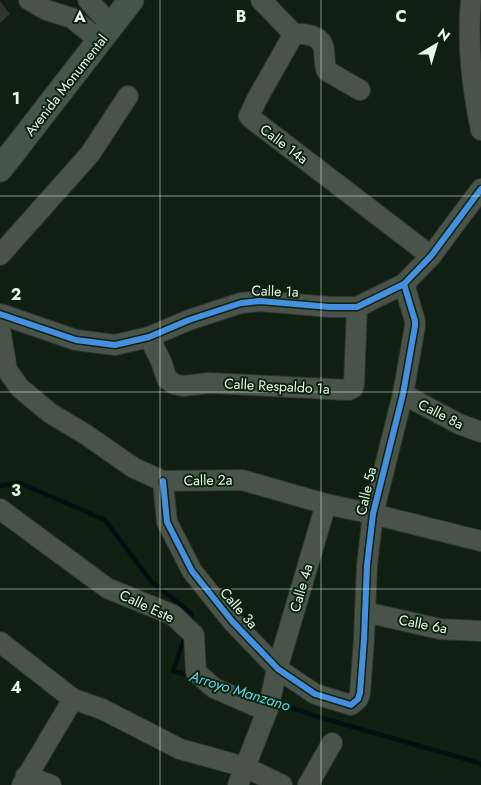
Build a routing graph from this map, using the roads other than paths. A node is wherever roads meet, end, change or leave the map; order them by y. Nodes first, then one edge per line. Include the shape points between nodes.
1 (29, 0) edge
2 (88, 0) edge
3 (131, 0) edge
4 (261, 0) edge
5 (471, 0) edge
6 (106, 34) junction
7 (292, 34) junction
8 (360, 90) dead end
9 (128, 96) dead end
10 (481, 130) edge
11 (0, 169) edge
12 (481, 189) edge
13 (0, 255) edge
14 (431, 256) junction
15 (404, 284) junction
16 (357, 307) junction
17 (0, 314) edge
18 (0, 329) edge
19 (150, 336) junction
20 (403, 394) junction
21 (481, 432) edge
22 (163, 481) junction
23 (326, 504) junction
24 (0, 509) edge
25 (373, 514) junction
26 (481, 541) edge
27 (365, 612) junction
28 (481, 632) edge
29 (0, 642) edge
30 (277, 671) junction
31 (73, 698) junction
32 (351, 705) joint
33 (268, 708) junction
34 (332, 743) dead end
35 (241, 776) edge
36 (24, 780) edge
37 (51, 785) edge
38 (282, 785) edge
39 (308, 785) edge

1 - 6 street
2 - 6 street
3 - 6 main road, Avenida Monumental
4 - 7 street
5 - 10 street via 472,88
6 - 11 main road, Avenida Monumental
7 - 8 street via 316,37 324,48 327,71
7 - 14 street, Calle 14a via 249,116
9 - 13 street via 90,154
12 - 14 street, Calle 1a
14 - 15 street, Calle 1a
15 - 16 street, Calle 1a
15 - 20 street, Calle 5a via 415,320
16 - 19 street, Calle 1a via 246,302
16 - 19 street, Calle Respaldo 1a via 354,384 349,390 174,384 167,379
17 - 19 street, Calle 1a via 76,340 115,345
18 - 22 street, Calle 2a via 7,370 20,388 50,413 134,468
20 - 21 street, Calle 8a
20 - 25 street, Calle 5a
22 - 23 street, Calle 2a via 242,480
22 - 30 street, Calle 3a via 167,522 192,571
23 - 25 street, Calle 2a
23 - 30 street, Calle 4a
24 - 33 street, Calle Este via 107,588 173,615 194,635 196,672 214,688
25 - 26 street, Calle 2a
25 - 27 street, Calle 5a
27 - 28 street, Calle 6a via 440,629
27 - 32 street, Calle 5a via 360,693
29 - 31 street
30 - 32 street, Calle 3a via 315,694
30 - 33 street, Calle 4a
31 - 35 street
31 - 36 street
33 - 35 street, Calle 4a
34 - 39 street
35 - 38 street
36 - 37 street

